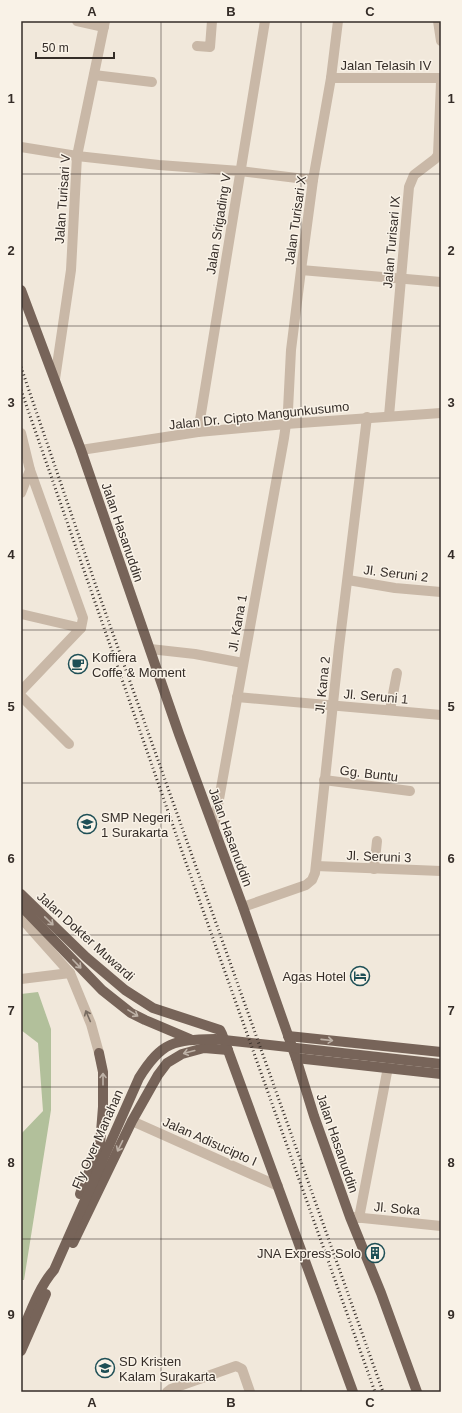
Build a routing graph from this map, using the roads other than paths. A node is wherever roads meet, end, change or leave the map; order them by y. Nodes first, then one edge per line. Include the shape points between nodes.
1 (77, 21) edge
2 (212, 21) edge
3 (265, 21) edge
4 (338, 21) edge
5 (438, 21) edge
6 (104, 24) edge
7 (441, 40) edge
8 (197, 46) dead end
9 (94, 75) junction
10 (331, 78) junction
11 (441, 78) edge
12 (152, 82) dead end
13 (441, 82) edge
14 (21, 147) edge
15 (77, 156) junction
16 (240, 171) junction
17 (313, 180) junction
18 (301, 270) junction
19 (400, 279) junction
20 (441, 282) edge
21 (21, 290) edge
22 (55, 379) junction
23 (441, 413) edge
24 (389, 416) junction
25 (367, 417) junction
26 (286, 424) junction
27 (198, 432) junction
28 (21, 433) edge
29 (81, 450) junction
30 (26, 471) edge
31 (21, 493) edge
32 (348, 580) junction
33 (441, 592) edge
34 (21, 614) edge
35 (81, 628) junction
36 (150, 649) junction
37 (243, 663) junction
38 (396, 673) dead end
39 (21, 691) edge
40 (21, 696) edge
41 (237, 697) junction
42 (333, 706) junction
43 (390, 710) junction
44 (441, 715) edge
45 (69, 744) dead end
46 (324, 780) junction
47 (410, 791) dead end
48 (214, 826) junction
49 (377, 841) dead end
50 (316, 866) junction
51 (374, 869) junction
52 (441, 871) edge
53 (21, 894) edge
54 (21, 906) edge
55 (243, 907) junction
56 (21, 918) edge
57 (70, 973) junction
58 (21, 979) edge
59 (288, 1036) junction
60 (190, 1039) junction
61 (228, 1050) junction
62 (441, 1052) edge
63 (99, 1053) joint
64 (296, 1058) junction
65 (441, 1064) edge
66 (388, 1067) junction
67 (441, 1074) edge
68 (132, 1121) junction
69 (278, 1186) junction
70 (355, 1218) junction
71 (441, 1226) edge
72 (52, 1274) junction
73 (21, 1334) edge
74 (21, 1351) edge
75 (167, 1392) edge
76 (250, 1392) edge
77 (353, 1392) edge
78 (417, 1392) edge

1 - 6 street
2 - 8 street via 210,47
3 - 16 street, Jalan Srigading V
4 - 10 street, Jalan Turisari X
5 - 7 street
6 - 9 street, Jalan Turisari V
9 - 12 street
9 - 15 street, Jalan Turisari V
10 - 11 street, Jalan Telasih IV
10 - 17 street, Jalan Turisari X
13 - 19 street, Jalan Turisari IX via 438,155 411,180
14 - 15 street
15 - 16 street
15 - 22 street, Jalan Turisari V via 71,270
16 - 17 street
16 - 27 street, Jalan Srigading V
17 - 18 street, Jalan Turisari X
18 - 19 street
18 - 26 street, Jalan Turisari X via 291,350
19 - 20 street
19 - 24 street, Jalan Turisari IX
21 - 22 main road, Jalan Hasanuddin
22 - 29 main road, Jalan Hasanuddin
23 - 24 street, Jalan Dr. Cipto Mangunkusumo
24 - 25 street, Jalan Dr. Cipto Mangunkusumo
25 - 26 street, Jalan Dr. Cipto Mangunkusumo
25 - 32 street, Jl. Kana 2
26 - 27 street, Jalan Dr. Cipto Mangunkusumo
26 - 37 street, Jl. Kana 1
27 - 29 street, Jalan Dr. Cipto Mangunkusumo
28 - 30 street
29 - 36 main road, Jalan Hasanuddin
30 - 31 street
30 - 35 street via 83,615
32 - 33 street, Jl. Seruni 2
32 - 42 street, Jl. Kana 2
34 - 35 street
35 - 39 street
36 - 37 street
36 - 48 main road, Jalan Hasanuddin
37 - 41 street, Jl. Kana 1
38 - 43 street
40 - 45 street
41 - 42 street, Jl. Seruni 1
41 - 48 street, Jl. Kana 1
42 - 43 street, Jl. Seruni 1
42 - 46 street, Jl. Kana 2
43 - 44 street, Jl. Seruni 1
46 - 47 street, Gg. Buntu
46 - 50 street, Jl. Kana 2
48 - 55 main road, Jalan Hasanuddin
49 - 51 street
50 - 51 street, Jl. Seruni 3
50 - 55 street, Jl. Kana 2 via 312,880 306,885
51 - 52 street, Jl. Seruni 3
53 -> 61 main road, Jalan Dokter Muwardi via 86,957 125,990 153,1008 220,1030
54 -> 60 main road, Fly Over Manahan via 102,990 132,1013
55 - 59 main road, Jalan Hasanuddin
56 - 57 street
57 - 58 street
63 -> 57 street via 91,1024
59 -> 62 main road
59 - 64 main road, Jalan Hasanuddin
60 - 65 main road, Fly Over Manahan via 215,1039
60 - 72 main road, Fly Over Manahan via 166,1046 155,1055 139,1078
61 -> 68 main road via 204,1048 182,1054 167,1063
61 - 69 main road
72 -> 63 main road via 49,1269 55,1252 100,1145 103,1072
64 - 66 main road
64 - 70 main road, Jalan Hasanuddin via 314,1116
66 - 67 main road
66 - 70 street
68 - 69 street, Jalan Adisucipto I
68 -> 72 main road via 62,1266
69 - 77 main road
70 - 71 street, Jl. Soka
70 - 78 main road, Jalan Hasanuddin
72 - 73 main road via 33,1306
72 - 74 main road
75 - 76 street via 236,1366 242,1369

